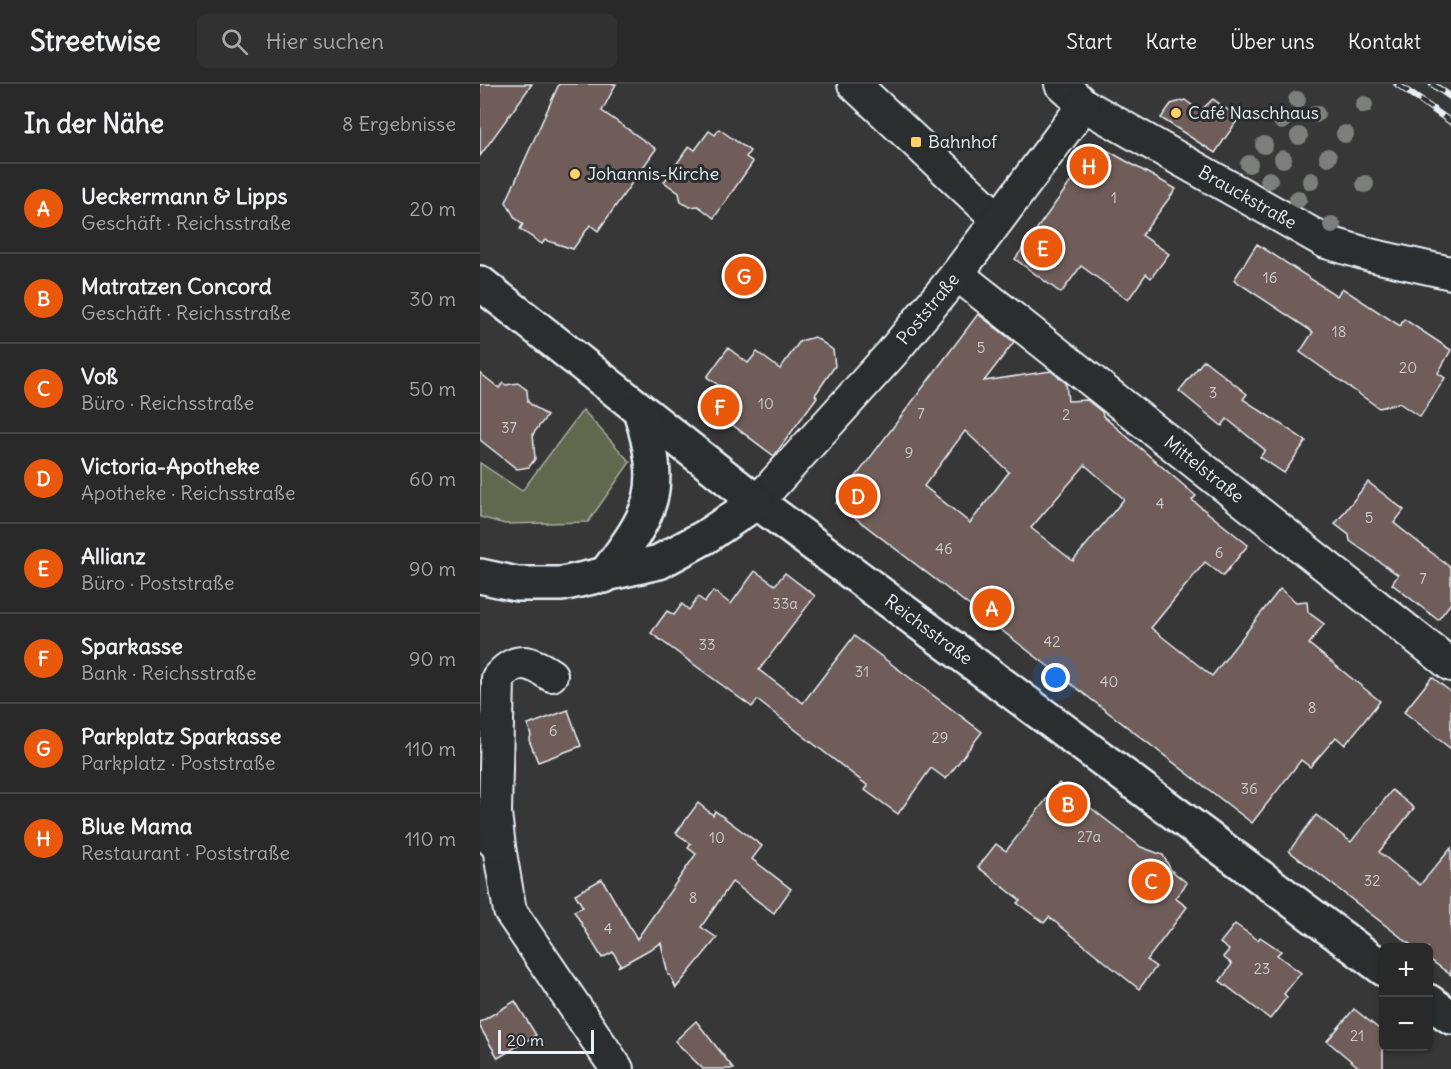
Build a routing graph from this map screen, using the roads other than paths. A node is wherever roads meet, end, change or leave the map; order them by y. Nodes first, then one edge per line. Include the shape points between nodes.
1 (854, 84) edge
2 (1061, 84) edge
3 (1084, 105) junction
4 (998, 219) junction
5 (1451, 273) edge
6 (957, 274) junction
7 (480, 283) edge
8 (640, 410) junction
9 (757, 502) junction
10 (480, 576) edge
11 (604, 576) junction
12 (1451, 665) edge
13 (552, 675) dead end
14 (489, 838) edge
15 (1379, 966) edge
16 (1433, 1004) edge
17 (1451, 1017) edge
18 (617, 1069) edge

1 - 4 street
2 - 3 street, Brauckstraße
3 - 4 street, Poststraße
3 - 5 street, Brauckstraße via 1326,242
4 - 6 street, Poststraße
6 - 9 street, Poststraße via 884,362
6 - 12 street, Mittelstraße
7 - 8 main road, Reichsstraße
8 - 9 main road, Reichsstraße
8 - 11 main road via 652,449 654,483 643,520
9 - 11 main road via 659,562
9 - 15 main road, Reichsstraße
10 - 11 main road via 517,584 562,584
13 - 14 street via 537,666 518,662 498,678 495,813
14 - 18 street via 510,911
16 - 17 main road

